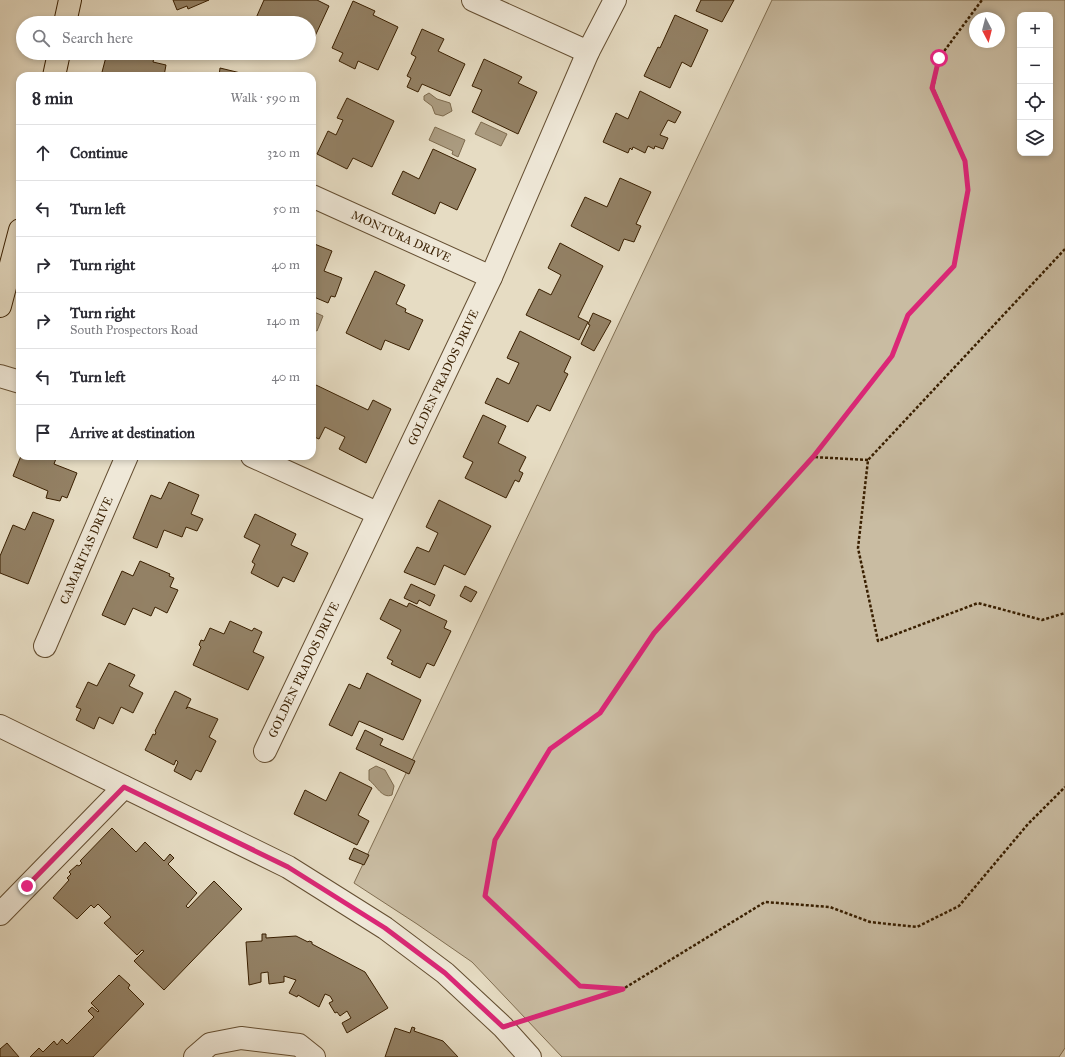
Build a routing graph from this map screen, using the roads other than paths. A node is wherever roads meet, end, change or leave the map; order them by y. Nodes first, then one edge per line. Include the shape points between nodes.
1 (70, 0) edge
2 (473, 0) edge
3 (615, 0) edge
4 (67, 16) edge
5 (588, 52) junction
6 (57, 60) edge
7 (55, 72) edge
8 (316, 198) edge
9 (16, 245) edge
10 (491, 277) junction
11 (0, 306) edge
12 (0, 376) edge
13 (16, 381) edge
14 (125, 460) edge
15 (261, 460) edge
16 (377, 513) junction
17 (46, 646) dead end
18 (0, 726) edge
19 (265, 751) dead end
20 (124, 787) junction
21 (0, 914) edge
22 (194, 1057) edge
23 (314, 1057) edge
24 (530, 1057) edge

1 - 4 main road
2 - 5 street
3 - 5 street, GOLDEN PRADOS DRIVE
5 - 10 street, GOLDEN PRADOS DRIVE
6 - 7 main road
8 - 10 street, MONTURA DRIVE
9 - 11 main road
10 - 16 street, GOLDEN PRADOS DRIVE
12 - 13 street
14 - 17 street, CAMARITAS DRIVE
15 - 16 street
16 - 19 street, GOLDEN PRADOS DRIVE
18 - 20 street
20 - 21 street
20 - 24 street via 288,867 385,928 445,973 503,1027
22 - 23 street via 210,1044 241,1038 299,1045

